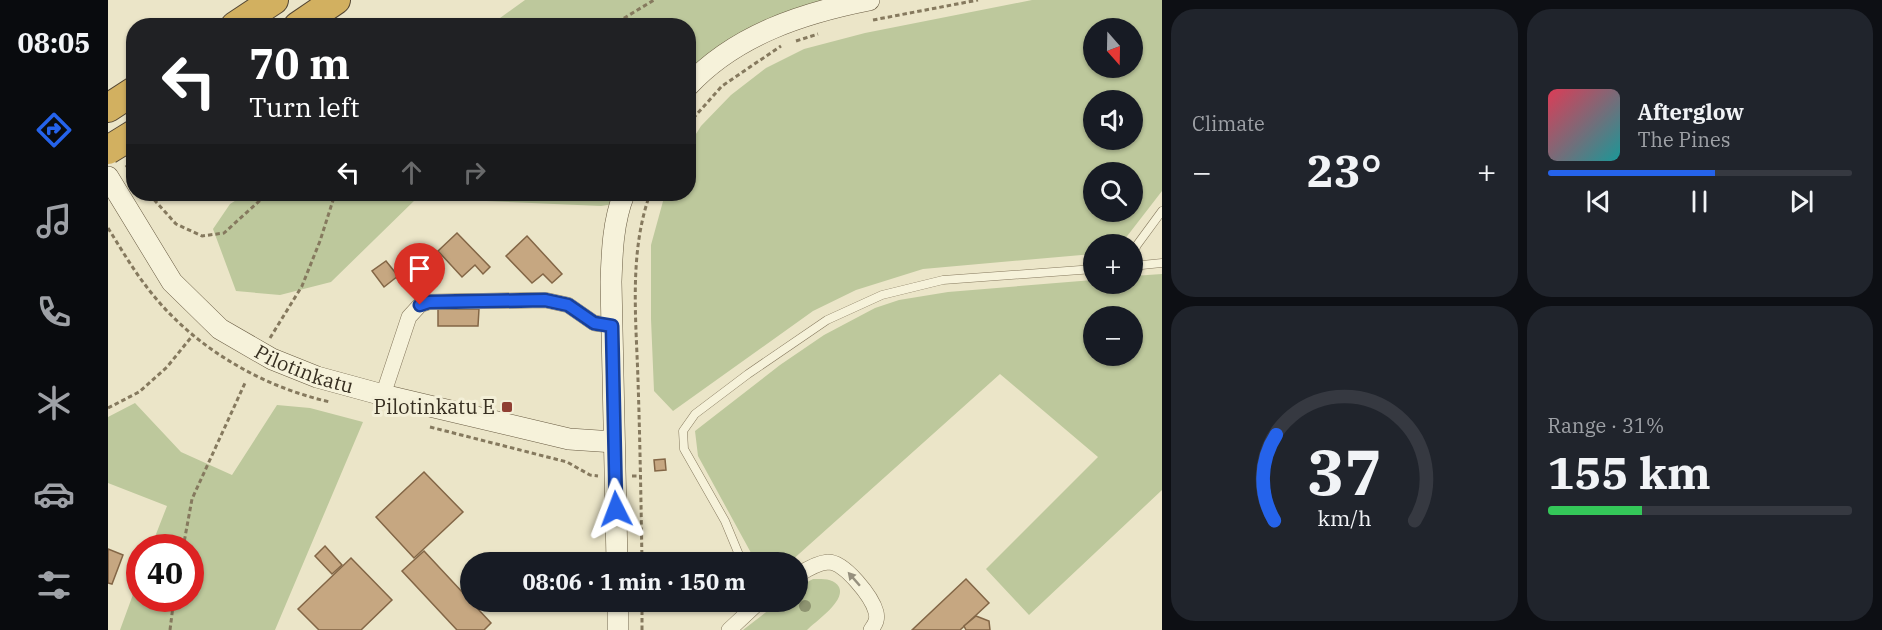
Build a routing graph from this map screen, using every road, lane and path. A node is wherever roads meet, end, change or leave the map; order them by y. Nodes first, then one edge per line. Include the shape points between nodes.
1 (274, 0) edge
2 (336, 0) edge
3 (654, 0) edge
4 (869, 0) edge
5 (978, 0) edge
6 (247, 18) edge
7 (310, 18) edge
8 (624, 18) edge
9 (864, 21) dead end
10 (822, 32) dead end
11 (792, 42) dead end
12 (782, 46) dead end
13 (696, 78) edge
14 (696, 115) edge
15 (126, 139) edge
16 (108, 150) edge
17 (108, 177) edge
18 (155, 201) edge
19 (259, 201) edge
20 (333, 201) edge
21 (621, 201) edge
22 (647, 201) edge
23 (1162, 211) edge
24 (1143, 237) edge
25 (1162, 263) edge
26 (1143, 265) edge
27 (1083, 270) edge
28 (612, 326) junction
29 (193, 335) dead end
30 (270, 338) dead end
31 (245, 382) dead end
32 (383, 395) junction
33 (108, 408) edge
34 (615, 442) junction
35 (186, 534) edge
36 (617, 552) edge
37 (642, 552) edge
38 (738, 552) edge
39 (808, 569) edge
40 (172, 612) edge
41 (618, 612) edge
42 (642, 612) edge
43 (748, 612) edge
44 (170, 630) edge
45 (618, 630) edge
46 (642, 630) edge
47 (729, 630) edge
48 (871, 630) edge

1 - 6 highway
2 - 7 highway
3 - 8 path
4 - 13 street via 807,14 776,26 732,50
5 - 9 path
10 - 11 path
12 - 14 path via 722,86
15 - 16 highway, bridge
17 - 32 street, Pilotinkatu via 172,282 220,329 272,359 317,377
18 - 19 path via 176,225 202,236 224,233
20 - 30 path via 302,286
21 - 28 street via 613,244
22 - 37 path via 637,256 636,304
23 - 24 lane
25 - 26 lane
27 - 38 lane via 942,280 882,295 827,320 696,414 683,431 684,449
28 - 32 street via 594,323 568,305 545,300 429,302 409,317
28 - 34 street
29 - 33 path via 167,367 139,392
31 - 35 path via 192,499
32 - 34 street, Pilotinkatu via 569,439
34 - 36 street
48 -> 39 street via 876,612 868,596 843,567 829,562
40 - 44 path
41 - 45 street
42 - 46 path
43 - 47 street

